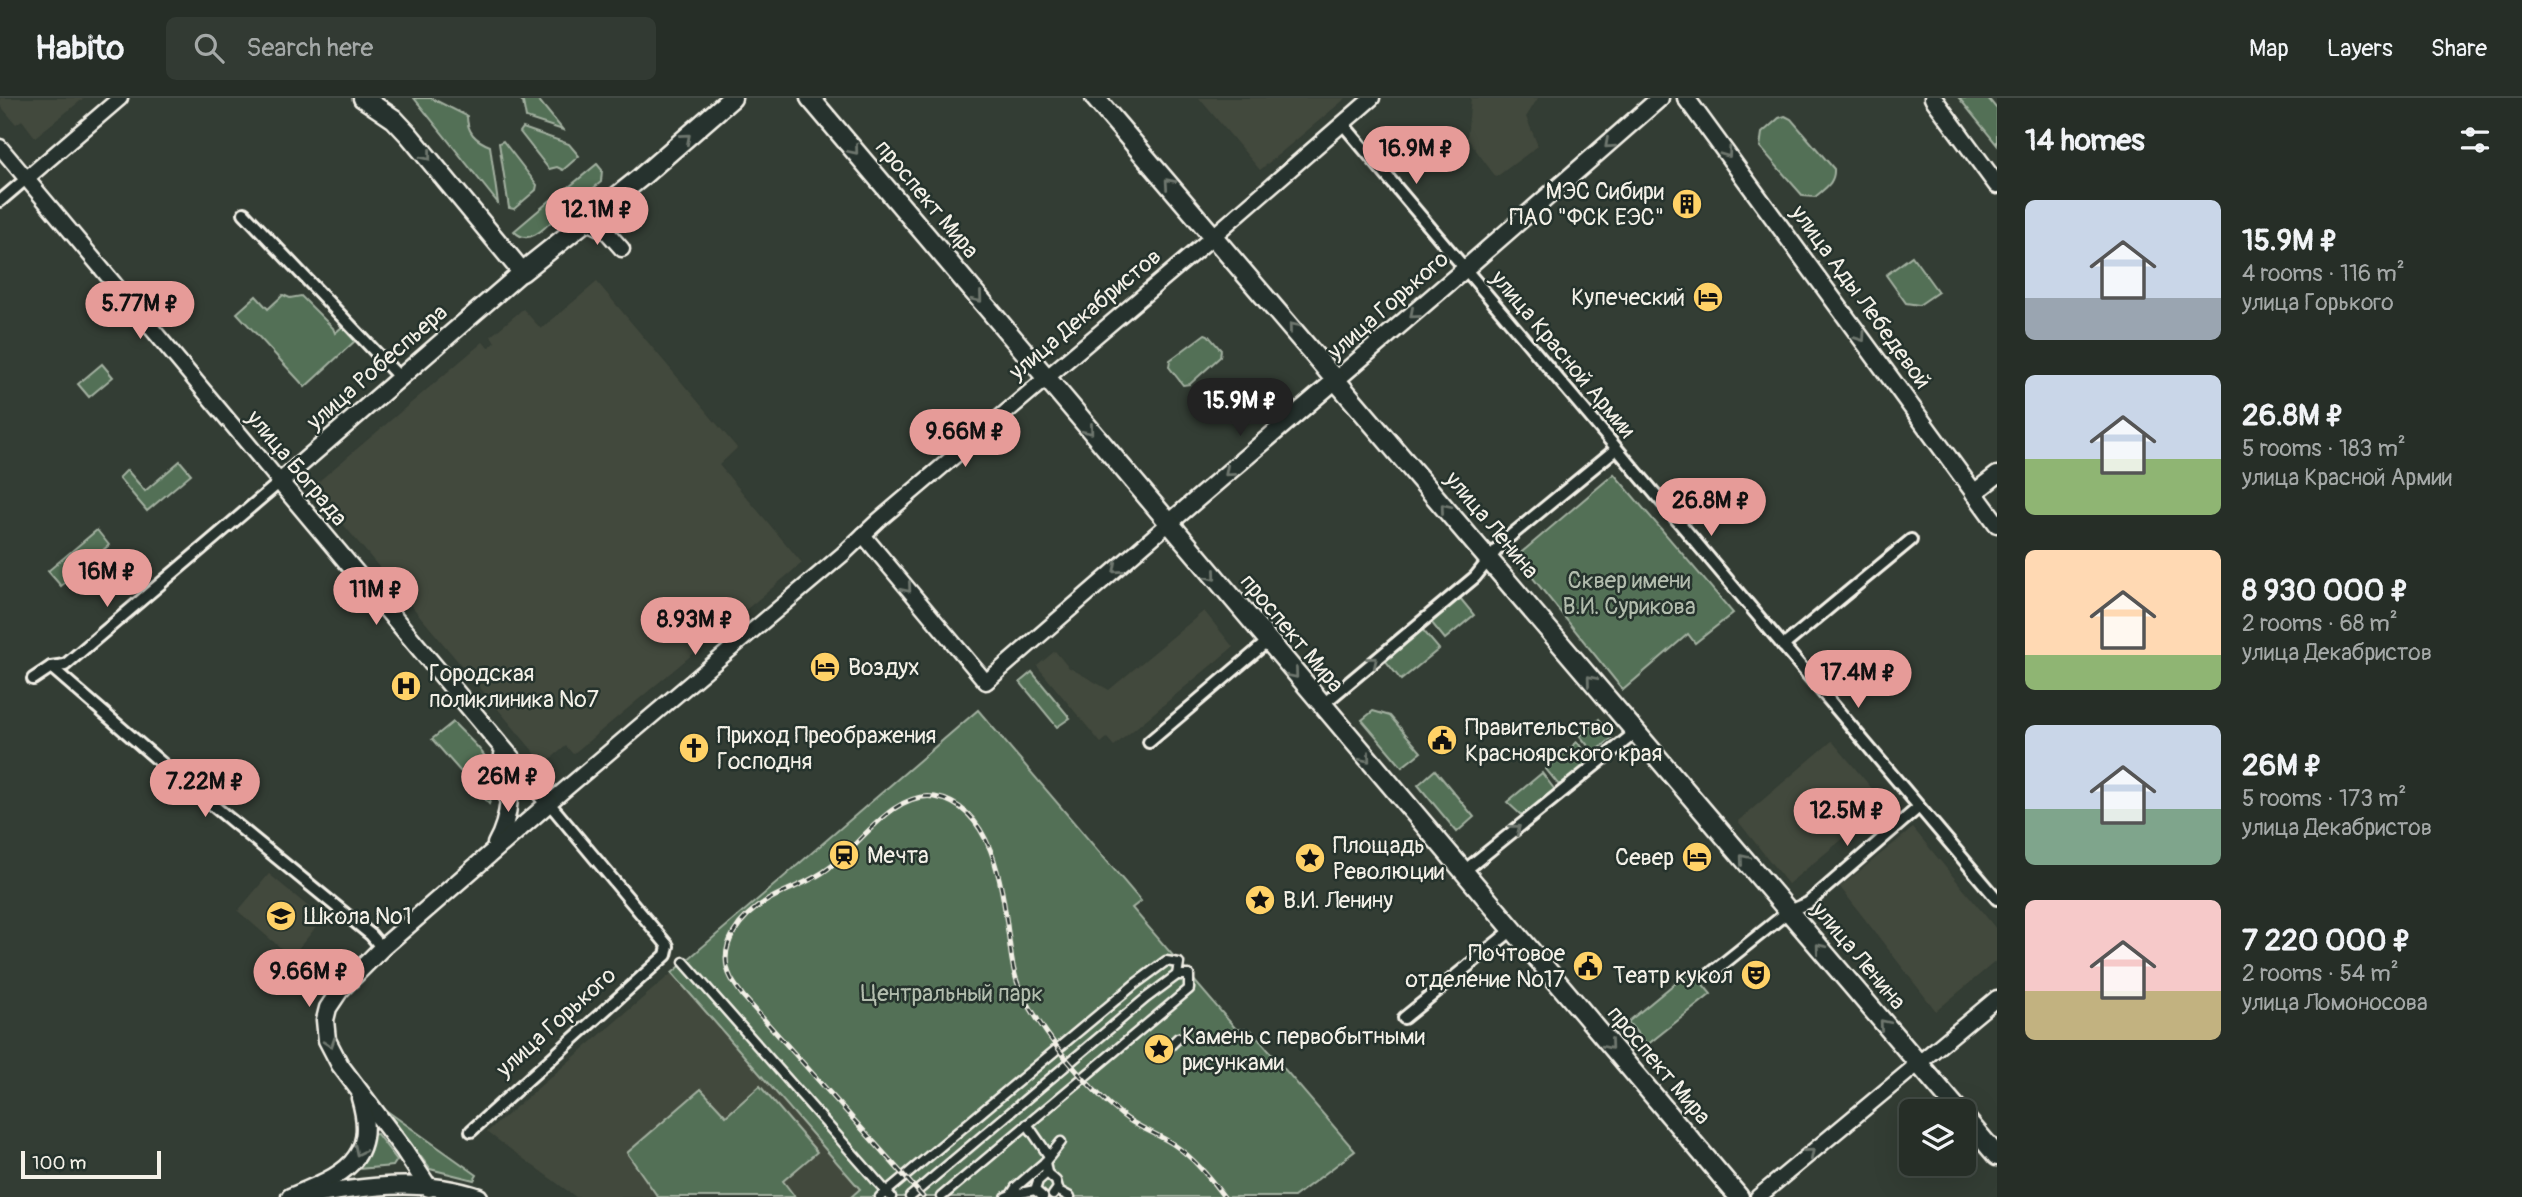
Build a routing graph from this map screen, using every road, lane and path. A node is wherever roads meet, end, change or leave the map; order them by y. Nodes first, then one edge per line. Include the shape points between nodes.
1 (120, 98) edge
2 (363, 98) edge
3 (732, 98) edge
4 (810, 98) edge
5 (1096, 98) edge
6 (1372, 98) edge
7 (1660, 98) edge
8 (1686, 98) edge
9 (1933, 98) edge
10 (1342, 123) junction
11 (0, 147) edge
12 (27, 178) junction
13 (1997, 185) edge
14 (0, 201) edge
15 (244, 213) dead end
16 (587, 222) junction
17 (1214, 235) junction
18 (622, 249) dead end
19 (1465, 270) junction
20 (522, 272) junction
21 (1045, 378) junction
22 (401, 379) junction
23 (1336, 380) junction
24 (1616, 449) junction
25 (1997, 475) edge
26 (280, 482) junction
27 (1974, 493) junction
28 (1168, 524) junction
29 (1997, 524) edge
30 (863, 536) junction
31 (1911, 540) dead end
32 (1489, 560) junction
33 (1267, 642) junction
34 (1783, 646) junction
35 (51, 667) junction
36 (33, 679) dead end
37 (1321, 706) junction
38 (1636, 732) junction
39 (1149, 742) dead end
40 (501, 748) junction
41 (549, 803) junction
42 (1919, 807) junction
43 (491, 852) junction
44 (1463, 872) junction
45 (1997, 899) edge
46 (1789, 911) junction
47 (1512, 930) junction
48 (668, 946) joint
49 (382, 948) junction
50 (684, 962) dead end
51 (1177, 975) junction
52 (1709, 975) dead end
53 (1997, 998) edge
54 (1404, 1018) dead end
55 (1178, 1038) dead end
56 (1167, 1049) dead end
57 (1918, 1063) junction
58 (356, 1086) junction
59 (1949, 1099) edge
60 (1027, 1124) junction
61 (471, 1131) dead end
62 (1976, 1131) edge
63 (1061, 1142) dead end
64 (1997, 1156) edge
65 (1047, 1159) junction
66 (1047, 1173) junction
67 (429, 1188) junction
68 (1035, 1190) junction
69 (886, 1195) edge
70 (1051, 1195) edge
71 (1008, 1196) edge
72 (290, 1197) edge
73 (301, 1197) edge
74 (479, 1197) edge
75 (909, 1197) edge
76 (941, 1197) edge
77 (1070, 1197) edge
78 (1739, 1197) edge
79 (1758, 1197) edge

1 - 12 street
2 -> 20 main road via 409,135
16 -> 3 main road, улица Робеспьера
4 -> 21 main road, проспект Мира
17 -> 5 main road, улица Ленина
6 - 10 street, улица Декабристов
7 -> 19 main road, улица Горького
8 -> 27 main road, улица Ады Лебедевой
9 - 13 main road
10 - 17 street, улица Декабристов
10 - 19 street, улица Красной Армии
11 - 12 street, улица Бограда
12 - 14 street
12 - 26 street, улица Бограда
15 - 22 street
16 - 18 street via 606,231
16 - 20 main road, улица Робеспьера
17 - 21 street, улица Декабристов
23 -> 17 main road, улица Ленина
19 -> 23 main road, улица Горького
19 - 24 street, улица Красной Армии
20 - 22 main road, улица Робеспьера
21 -> 28 main road, проспект Мира
21 - 30 street, улица Декабристов
22 - 26 main road, улица Робеспьера
23 -> 28 main road, улица Горького
32 -> 23 main road, улица Ленина
24 - 32 street via 1503,542
24 - 34 street, улица Красной Армии
25 - 27 main road
26 - 35 street, улица Робеспьера via 65,665
26 - 40 main road, улица Бограда
27 - 29 main road, улица Ады Лебедевой
28 - 30 street, улица Горького via 985,682
28 -> 33 main road, проспект Мира
30 - 41 street, улица Декабристов
31 - 34 street
37 -> 32 street via 1475,577
38 -> 32 main road, улица Ленина
33 -> 37 main road, проспект Мира
33 - 39 street
34 - 42 street, улица Красной Армии
35 - 36 street, улица Робеспьера
35 - 49 street
37 -> 44 main road, проспект Мира
44 -> 38 street
46 -> 38 main road, улица Ленина
40 - 41 main road, улица Бограда
40 - 43 main road via 509,779 506,827
41 - 43 main road, улица Декабристов
41 - 48 street, улица Бограда
42 - 45 street, улица Красной Армии
42 - 46 street via 1808,903
43 - 49 main road, улица Декабристов
44 - 47 main road, проспект Мира
46 - 52 street
57 -> 46 main road, улица Ленина
47 - 54 street
47 -> 78 main road, проспект Мира
48 - 61 street, улица Горького via 666,955
49 -> 58 main road, улица Декабристов via 333,998 325,1020 332,1051
50 - 69 street
51 - 60 street via 1189,975 1189,989
51 - 69 street via 1179,963 1166,961 1135,984
51 - 75 street
53 - 57 street
55 - 56 street
57 - 59 main road, улица Ленина
79 -> 57 street
58 - 67 main road, улица Декабристов
58 -> 72 main road via 367,1127 359,1153 330,1180
60 - 65 street
60 - 76 street
62 - 64 main road
63 - 65 street
65 - 66 street
65 - 71 street
66 - 68 street
66 - 70 street via 1058,1188
67 - 73 main road via 380,1185
67 - 74 main road via 456,1189
68 - 70 street
68 - 71 street
70 - 77 street

